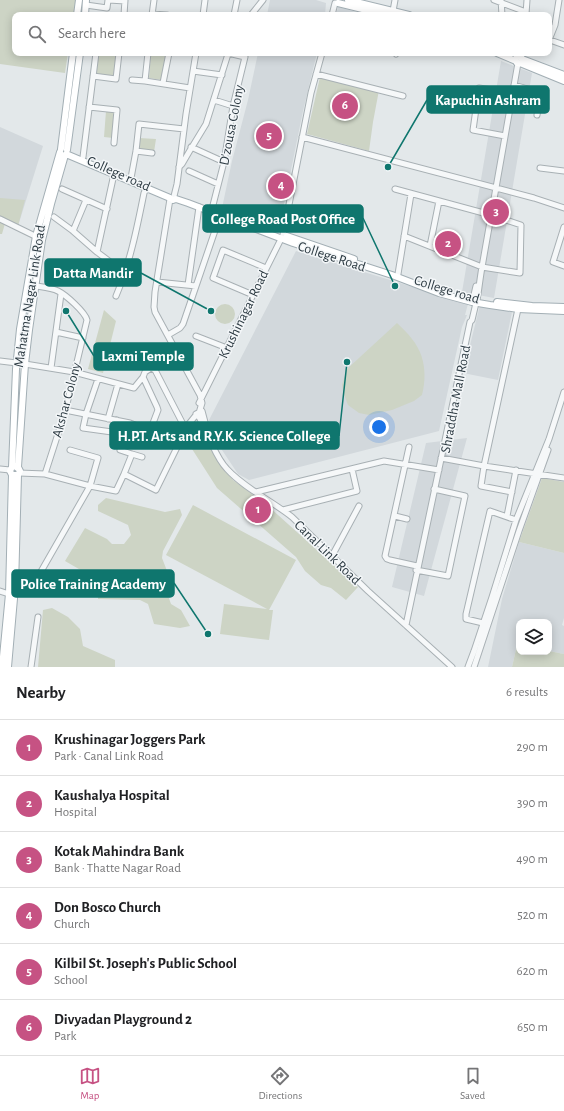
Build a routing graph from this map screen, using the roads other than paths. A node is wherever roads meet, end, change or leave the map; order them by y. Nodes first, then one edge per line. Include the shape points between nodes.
1 (79, 0) edge
2 (108, 0) edge
3 (154, 0) edge
4 (205, 0) edge
5 (236, 0) edge
6 (263, 0) edge
7 (348, 0) edge
8 (395, 0) edge
9 (494, 0) edge
10 (528, 0) edge
11 (559, 0) edge
12 (125, 1) edge
13 (501, 1) edge
14 (86, 2) edge
15 (337, 2) edge
16 (393, 11) junction
17 (77, 12) edge
18 (85, 12) edge
19 (124, 12) edge
20 (152, 12) edge
21 (203, 12) edge
22 (234, 12) edge
23 (253, 12) edge
24 (333, 12) edge
25 (375, 12) edge
26 (397, 12) edge
27 (502, 12) edge
28 (522, 12) edge
29 (526, 12) edge
30 (552, 32) edge
31 (552, 41) edge
32 (564, 45) edge
33 (73, 56) edge
34 (80, 56) edge
35 (96, 56) edge
36 (119, 56) edge
37 (148, 56) edge
38 (168, 56) edge
39 (196, 56) edge
40 (227, 56) edge
41 (240, 56) edge
42 (321, 56) edge
43 (508, 56) edge
44 (519, 59) edge
45 (193, 71) junction
46 (316, 74) junction
47 (222, 75) junction
48 (564, 75) edge
49 (93, 76) junction
50 (132, 80) dead end
51 (145, 81) junction
52 (564, 81) edge
53 (163, 83) junction
54 (514, 85) junction
55 (190, 88) junction
56 (512, 93) junction
57 (403, 96) dead end
58 (214, 100) junction
59 (233, 106) junction
60 (90, 107) junction
61 (537, 115) dead end
62 (184, 129) junction
63 (505, 136) junction
64 (302, 137) junction
65 (114, 143) dead end
66 (192, 147) junction
67 (136, 151) junction
68 (64, 152) junction
69 (152, 153) dead end
70 (83, 157) junction
71 (224, 162) junction
72 (178, 168) junction
73 (540, 168) dead end
74 (189, 171) dead end
75 (564, 171) edge
76 (114, 174) junction
77 (131, 178) junction
78 (218, 184) junction
79 (146, 188) junction
80 (62, 189) dead end
81 (395, 189) dead end
82 (496, 189) junction
83 (411, 194) junction
84 (172, 197) junction
85 (86, 200) junction
86 (439, 201) junction
87 (199, 207) junction
88 (564, 208) edge
89 (107, 209) junction
90 (212, 209) junction
91 (491, 215) junction
92 (220, 216) junction
93 (54, 217) dead end
94 (0, 219) edge
95 (564, 227) edge
96 (73, 231) junction
97 (36, 236) junction
98 (282, 236) junction
99 (404, 236) junction
100 (42, 240) junction
101 (430, 246) junction
102 (97, 252) junction
103 (109, 261) dead end
104 (564, 266) edge
105 (482, 267) junction
106 (266, 268) junction
107 (398, 274) junction
108 (157, 282) junction
109 (188, 285) junction
110 (36, 286) junction
111 (196, 286) junction
112 (61, 294) junction
113 (253, 295) junction
114 (116, 296) dead end
115 (474, 301) junction
116 (564, 307) edge
117 (532, 308) junction
118 (518, 309) junction
119 (564, 312) edge
120 (56, 332) junction
121 (168, 335) junction
122 (196, 336) dead end
123 (83, 338) junction
124 (227, 348) junction
125 (0, 361) edge
126 (17, 363) junction
127 (25, 364) junction
128 (51, 368) junction
129 (74, 372) junction
130 (143, 377) junction
131 (98, 378) junction
132 (118, 384) junction
133 (564, 392) edge
134 (564, 402) edge
135 (201, 403) junction
136 (65, 410) junction
137 (86, 414) junction
138 (198, 415) junction
139 (108, 419) junction
140 (117, 420) junction
141 (190, 424) junction
142 (205, 427) junction
143 (186, 430) junction
144 (409, 447) dead end
145 (70, 450) dead end
146 (120, 450) dead end
147 (132, 454) junction
148 (142, 457) dead end
149 (442, 458) junction
150 (405, 464) junction
151 (484, 466) junction
152 (352, 468) junction
153 (0, 469) edge
154 (439, 470) junction
155 (516, 470) junction
156 (15, 471) junction
157 (45, 474) junction
158 (124, 474) junction
159 (538, 474) junction
160 (564, 478) edge
161 (90, 486) junction
162 (434, 490) junction
163 (256, 492) junction
164 (512, 492) junction
165 (359, 506) dead end
166 (283, 510) junction
167 (394, 516) junction
168 (506, 516) junction
169 (407, 519) dead end
170 (516, 520) junction
171 (332, 556) junction
172 (417, 568) junction
173 (16, 578) junction
174 (0, 591) edge
175 (12, 595) junction
176 (38, 617) dead end
177 (483, 623) junction
178 (406, 625) junction
179 (2, 644) edge
180 (2, 667) edge
181 (8, 667) edge
182 (31, 667) edge
183 (452, 667) edge
184 (468, 667) edge
185 (474, 667) edge

1 - 17 main road
2 - 12 street
2 - 14 street via 107,8
3 - 20 street
4 - 21 street
5 - 22 street
6 - 23 street
7 - 16 main road
8 - 16 street
9 - 13 street
10 - 29 street
11 - 30 street
12 - 19 street
13 - 27 street
13 - 28 street
14 - 18 main road
15 - 24 street
15 - 25 main road
16 - 26 main road
31 - 32 street
33 - 68 main road
34 - 68 main road
35 - 49 street
36 - 49 street via 116,79
37 - 51 street
38 - 53 street
39 - 45 street, Canal Link Road
40 - 47 street
41 - 59 street, D'zousa Colony via 244,57
42 - 46 street, Krushinagar Road
43 - 44 main road
44 - 48 main road
44 - 52 main road
44 - 54 street, Shraddha Mall Road
45 - 47 street
45 - 55 street, Canal Link Road
46 - 57 street
46 - 64 street, Krushinagar Road
47 - 58 street
49 - 60 street
50 - 51 street
51 - 53 street
53 - 55 street
54 - 56 street, Shraddha Mall Road
54 - 61 street via 541,93
55 - 62 street, Canal Link Road
56 - 63 street, Shraddha Mall Road
56 - 63 street via 479,88 473,130
58 - 59 street
58 - 66 street via 206,124
59 - 71 street, D'zousa Colony
60 - 65 street via 117,110
60 - 70 street
62 - 67 street via 139,124
62 - 72 street, Canal Link Road
63 - 82 street, Shraddha Mall Road
64 - 82 street
64 - 98 street, Krushinagar Road
66 - 71 street
66 - 72 street
67 - 69 street
67 - 77 street
68 - 70 main road, College road
68 - 76 main road, College Road
68 - 97 main road, Mahatma Nagar Link Road
68 - 100 main road, Mahatma Nagar Link Road
70 - 77 main road, College road
71 - 78 street, D'zousa Colony
72 - 84 street, Canal Link Road
73 - 75 street
74 - 78 street
76 - 79 main road, College Road
76 - 89 street
77 - 84 main road, College road
78 - 90 street, D'zousa Colony
79 - 84 main road, College Road
79 - 114 street via 124,278
80 - 85 street
81 - 83 street
82 - 88 street
82 - 91 street, Shraddha Mall Road
83 - 86 street
83 - 99 street
84 - 87 main road, College Road
84 - 90 main road, College road
84 - 108 street, Canal Link Road
85 - 89 street
85 - 96 street
86 - 91 street
86 - 101 street
87 - 92 main road, College Road
87 - 109 street
89 - 102 street
90 - 98 main road, College road
91 - 105 street, Shraddha Mall Road
91 - 105 street via 521,225 520,273
92 - 98 main road, College Road
92 - 111 street
93 - 96 street
94 - 97 street
95 - 104 street via 552,262
96 - 102 street
97 - 100 street
97 - 126 main road, Mahatma Nagar Link Road via 20,329
98 - 106 street, Krushinagar Road
98 - 107 main road, College road
98 - 115 main road, College Road via 440,293
99 - 101 street
99 - 107 street
100 - 110 main road, Mahatma Nagar Link Road
101 - 105 street
102 - 103 street
105 - 115 street, Shraddha Mall Road
106 - 113 street, Krushinagar Road
106 - 113 street via 223,250 213,278
107 - 115 main road, College road
108 - 109 street
108 - 121 street, Canal Link Road via 155,312
109 - 111 street
110 - 112 street, Akshar Colony via 57,290
110 - 127 main road, Mahatma Nagar Link Road
111 - 121 street via 183,324
112 - 120 street
112 - 123 street, Akshar Colony via 86,316
113 - 124 street, Krushinagar Road
115 - 117 main road, College road
115 - 118 main road, College Road
115 - 149 street, Shraddha Mall Road
116 - 117 main road, College road
117 - 118 main road, College Road
117 - 119 main road, College Road
118 - 151 street
120 - 123 street
120 - 128 street
121 - 135 street, Canal Link Road via 196,387
122 - 124 street
123 - 129 street, Akshar Colony
124 - 135 street, Krushinagar Road
125 - 126 street
126 - 127 street
126 - 156 main road, Mahatma Nagar Link Road
127 - 128 street
127 - 156 main road, Mahatma Nagar Link Road
128 - 129 street
129 - 131 street
129 - 136 street, Akshar Colony
130 - 132 street via 134,388
130 - 140 street via 158,410 150,431
130 - 143 street via 145,372 152,368 155,370
131 - 132 street
131 - 137 street
132 - 139 street
133 - 159 street
134 - 159 street
135 - 138 street
135 - 142 street, Canal Link Road
136 - 137 street
136 - 157 street, Akshar Colony
137 - 139 street
137 - 140 street via 83,428 112,432
138 - 141 street
138 - 142 street
139 - 140 street
141 - 142 street via 198,422
141 - 143 street
142 - 163 street, Canal Link Road via 226,469
143 - 158 street via 156,490
144 - 150 street
145 - 161 street via 98,458
146 - 147 street
147 - 148 street
147 - 158 street
149 - 151 street, Shraddha Mall Road
149 - 154 street, Shraddha Mall Road
150 - 152 street via 384,460
150 - 154 street
150 - 167 street
151 - 155 street, Shraddha Mall Road
151 - 164 street via 481,486
152 - 163 street
152 - 166 street via 357,491
153 - 156 street
154 - 162 street, Shraddha Mall Road
155 - 159 street, Shraddha Mall Road
155 - 164 street
156 - 157 street
156 - 173 main road, Mahatma Nagar Link Road
156 - 175 main road, Mahatma Nagar Link Road
157 - 161 street
158 - 161 street via 116,492
159 - 160 street, Shraddha Mall Road
159 - 170 street
159 - 185 street
161 - 173 street via 39,575 31,583
162 - 172 street, Shraddha Mall Road
162 - 172 street via 465,496 448,576
163 - 166 street, Canal Link Road
164 - 168 street
165 - 171 street
166 - 171 street, Canal Link Road
167 - 169 street
167 - 172 street via 385,556 387,559
168 - 170 street
168 - 177 street via 490,511 466,614 466,619
170 - 177 street
171 - 178 street, Canal Link Road
172 - 178 street, Shraddha Mall Road
173 - 175 main road, Mahatma Nagar Link Road
174 - 175 street
175 - 179 main road, Mahatma Nagar Link Road
175 - 181 main road, Mahatma Nagar Link Road
176 - 182 street
177 - 184 street
178 - 183 street, Canal Link Road
179 - 180 main road, Mahatma Nagar Link Road

